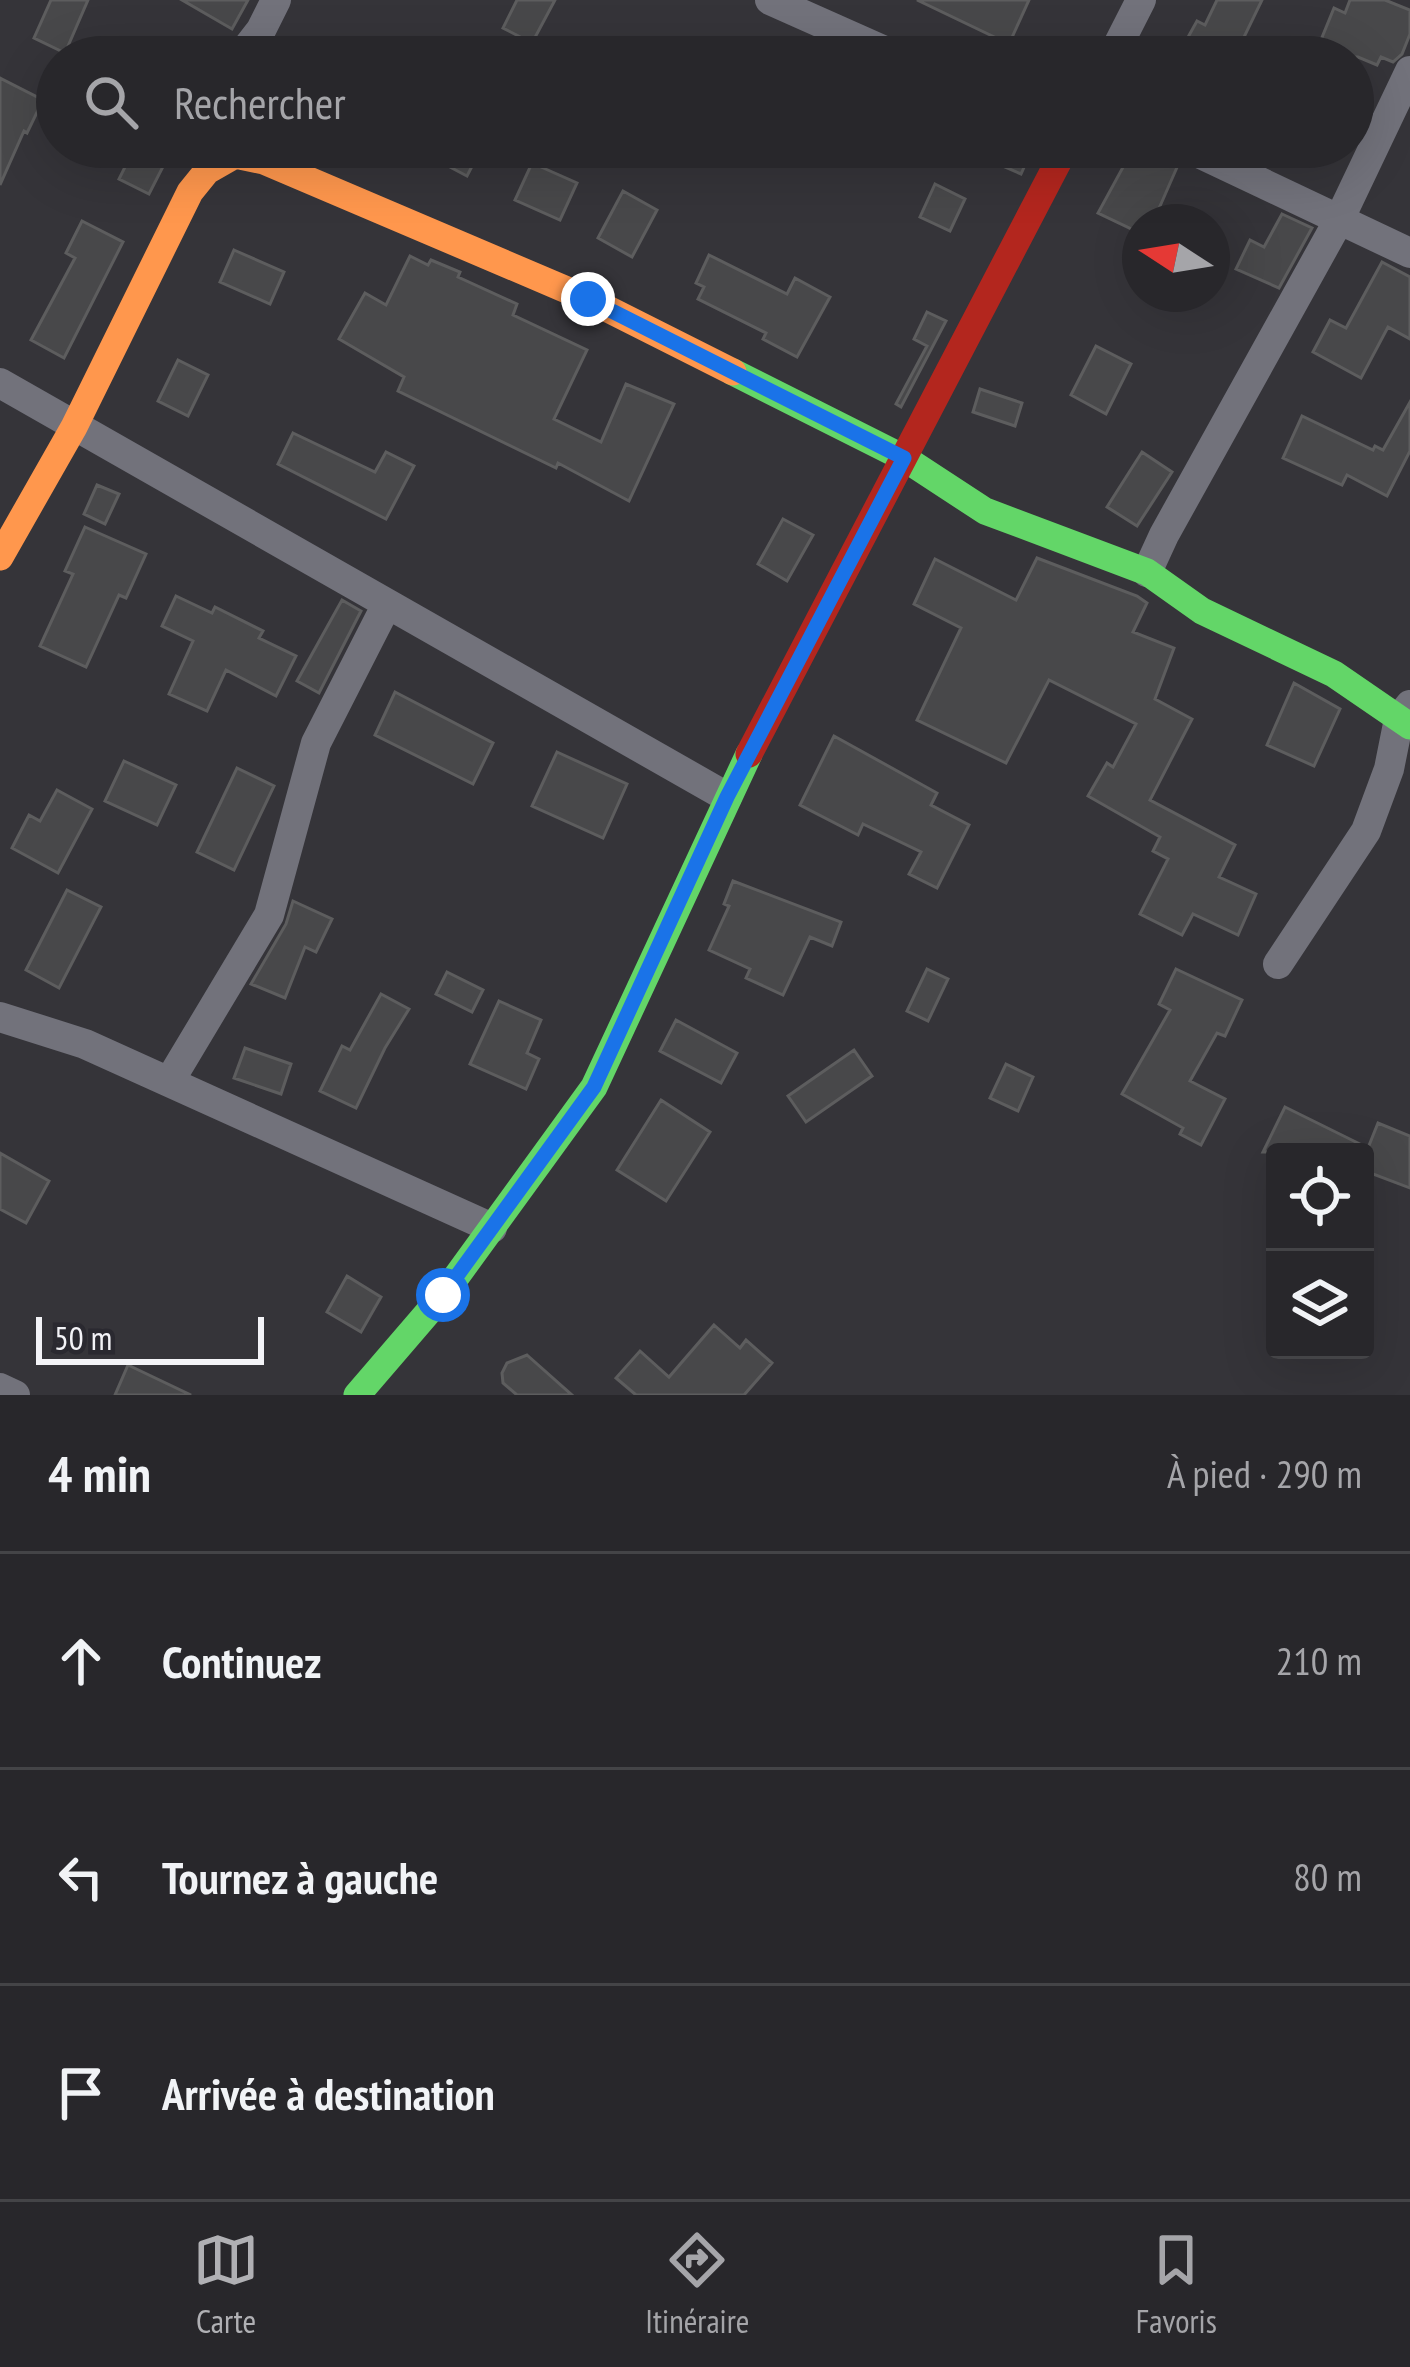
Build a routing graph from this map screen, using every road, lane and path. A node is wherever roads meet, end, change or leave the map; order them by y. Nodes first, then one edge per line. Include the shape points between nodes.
1 (276, 0) edge
2 (770, 0) edge
3 (1141, 0) edge
4 (256, 36) edge
5 (851, 36) edge
6 (1123, 36) edge
7 (1410, 71) edge
8 (1374, 147) edge
9 (211, 168) edge
10 (280, 168) edge
11 (1055, 168) edge
12 (1232, 168) edge
13 (1364, 168) edge
14 (1340, 218) junction
15 (1410, 253) edge
16 (0, 383) edge
17 (74, 427) junction
18 (904, 458) junction
19 (0, 557) edge
20 (1147, 572) junction
21 (386, 606) junction
22 (1406, 717) edge
23 (727, 797) junction
24 (1278, 964) dead end
25 (0, 1016) edge
26 (169, 1082) junction
27 (491, 1228) junction
28 (0, 1388) edge
29 (15, 1395) edge
30 (357, 1395) edge

1 - 4 street
2 - 5 street
3 - 6 street
7 - 8 street
9 - 17 street via 190,192
10 - 18 street via 588,299
11 - 18 street
12 - 14 street
13 - 14 street
14 - 15 street
14 - 20 street
16 - 17 street
17 - 19 street
17 - 21 street
18 - 20 street via 985,511
18 - 23 street
20 - 22 street via 1202,611
21 - 23 street
21 - 26 street via 316,743 269,916
22 - 24 street via 1366,831
23 - 27 street via 594,1087
25 - 26 street via 86,1043
26 - 27 street
27 - 30 street
28 - 29 street

